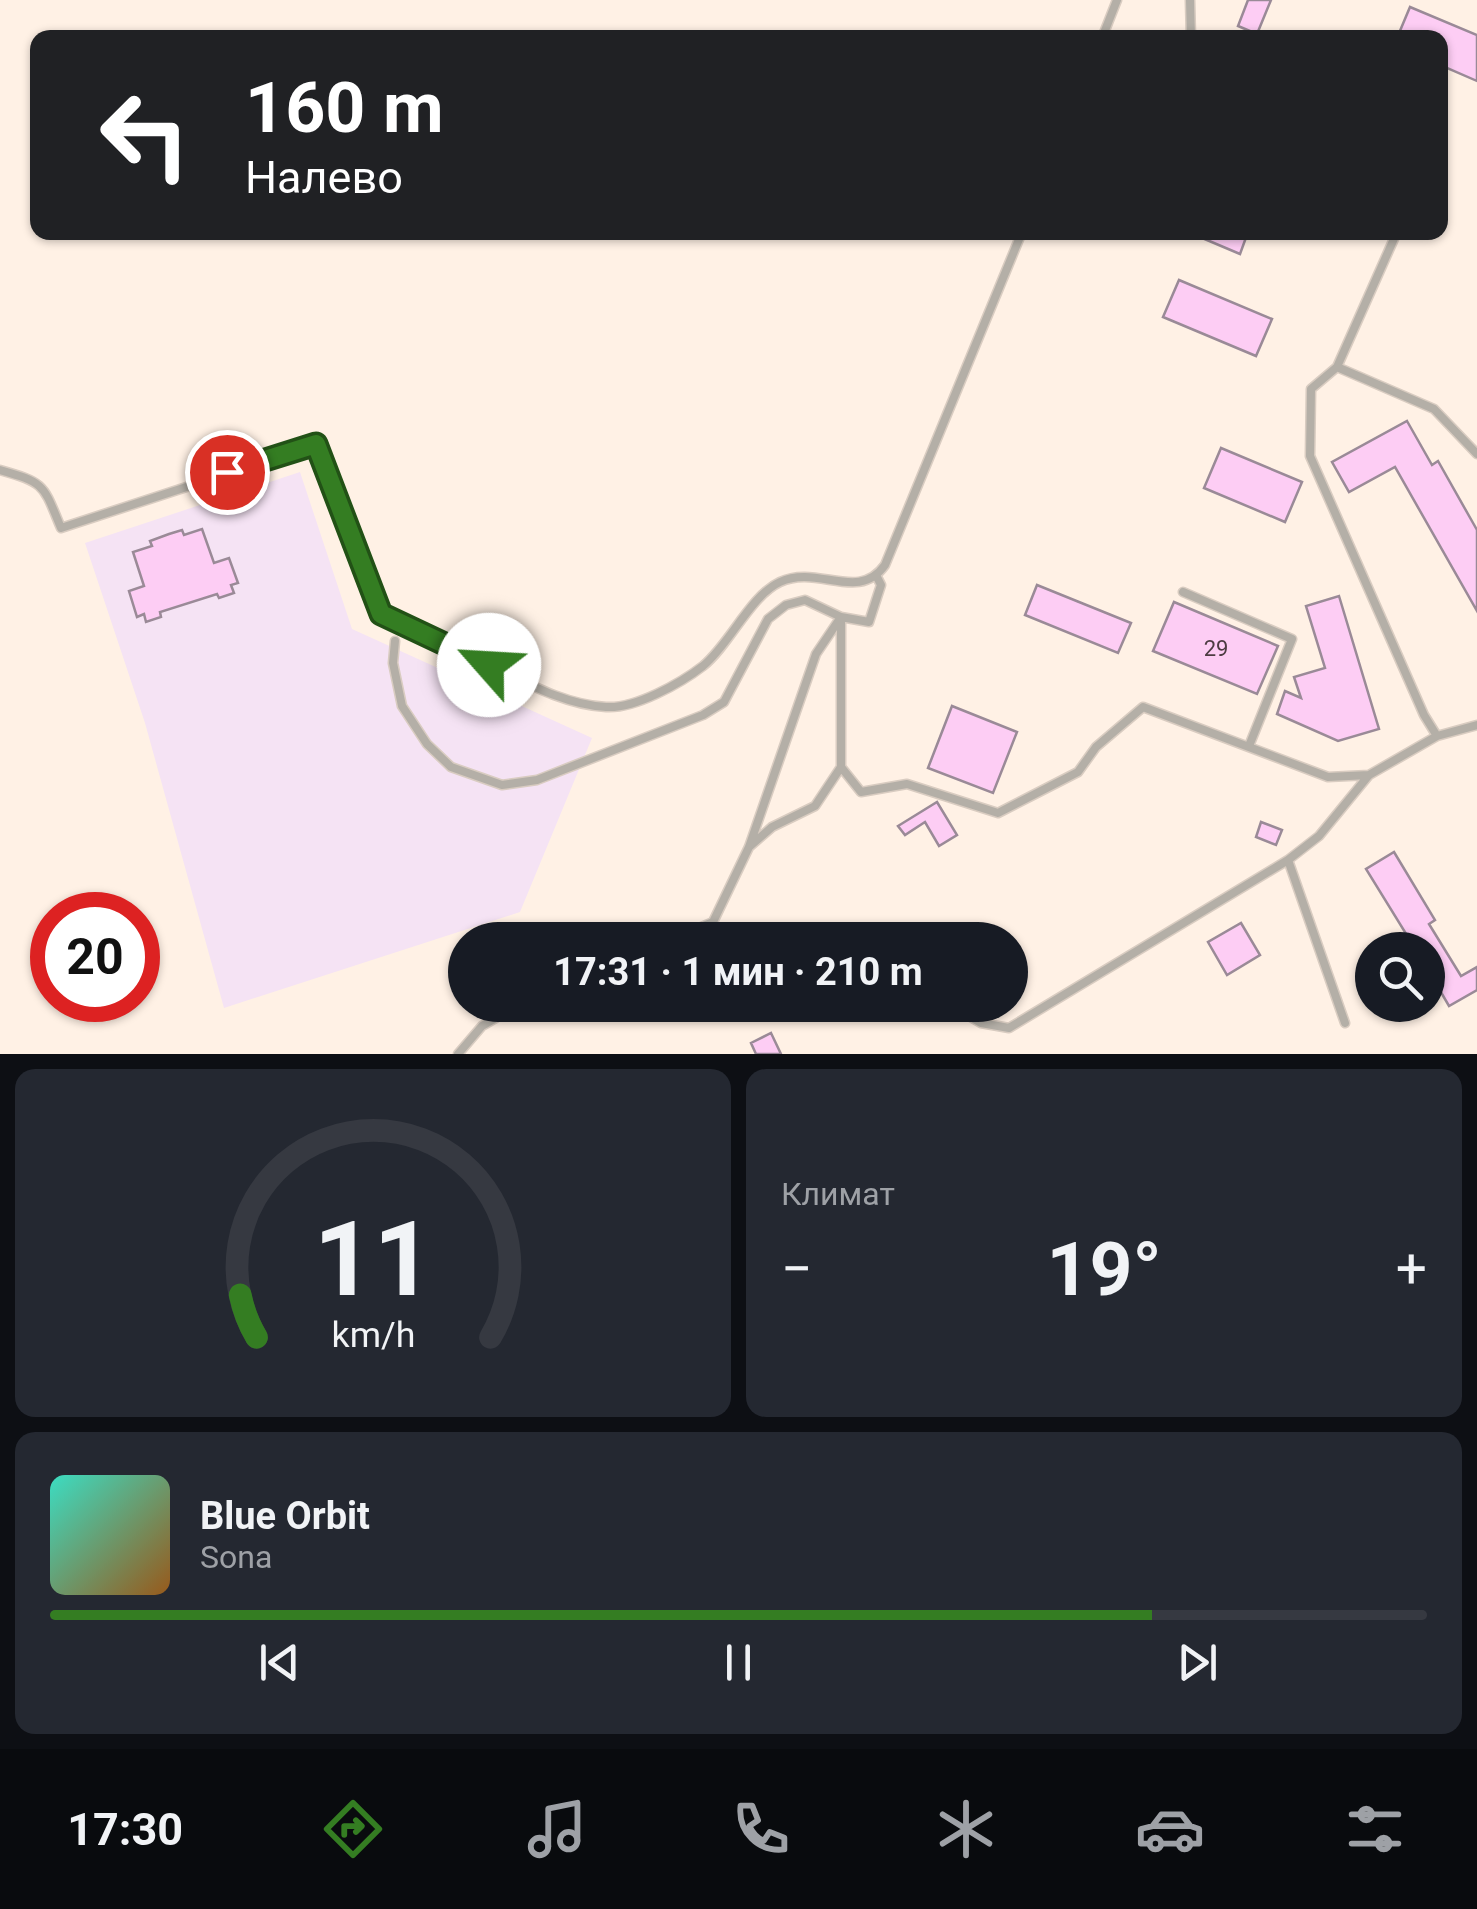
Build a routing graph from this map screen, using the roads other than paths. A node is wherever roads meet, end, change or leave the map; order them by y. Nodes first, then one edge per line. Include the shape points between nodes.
1 (1117, 0) edge
2 (1190, 0) edge
3 (1105, 30) edge
4 (1190, 30) edge
5 (1019, 240) edge
6 (1393, 240) edge
7 (1337, 367) junction
8 (1477, 454) edge
9 (0, 470) edge
10 (877, 577) junction
11 (1182, 592) dead end
12 (841, 616) junction
13 (395, 641) dead end
14 (1477, 725) edge
15 (1437, 736) junction
16 (1248, 746) junction
17 (841, 767) junction
18 (1369, 775) junction
19 (748, 847) junction
20 (1288, 860) junction
21 (714, 922) edge
22 (1028, 1017) edge
23 (489, 1022) edge
24 (978, 1022) edge
25 (1019, 1022) edge
26 (1345, 1023) dead end
27 (458, 1054) edge

1 - 3 lane
2 - 4 lane
5 - 10 lane
6 - 7 lane
7 - 8 lane via 1434,409
7 - 15 lane via 1311,389 1310,456
9 - 10 lane via 37,480 61,528 316,444 381,614 571,701 610,708 688,678 780,582 809,576 860,584
10 - 12 lane via 881,585 870,622
11 - 16 lane via 1292,639
12 - 13 lane via 805,600 786,605 768,619 724,702 538,780 502,785 451,767 427,744 402,706
12 - 17 lane
12 - 19 lane via 816,654
14 - 15 lane
15 - 18 lane
16 - 17 lane via 1143,708 1096,747 1078,772 998,813 907,784 861,792
16 - 18 lane via 1328,777
17 - 19 lane via 814,806
18 - 20 lane via 1319,836
19 - 21 lane
20 - 22 lane
20 - 26 lane
23 - 27 lane
24 - 25 lane via 1009,1028

